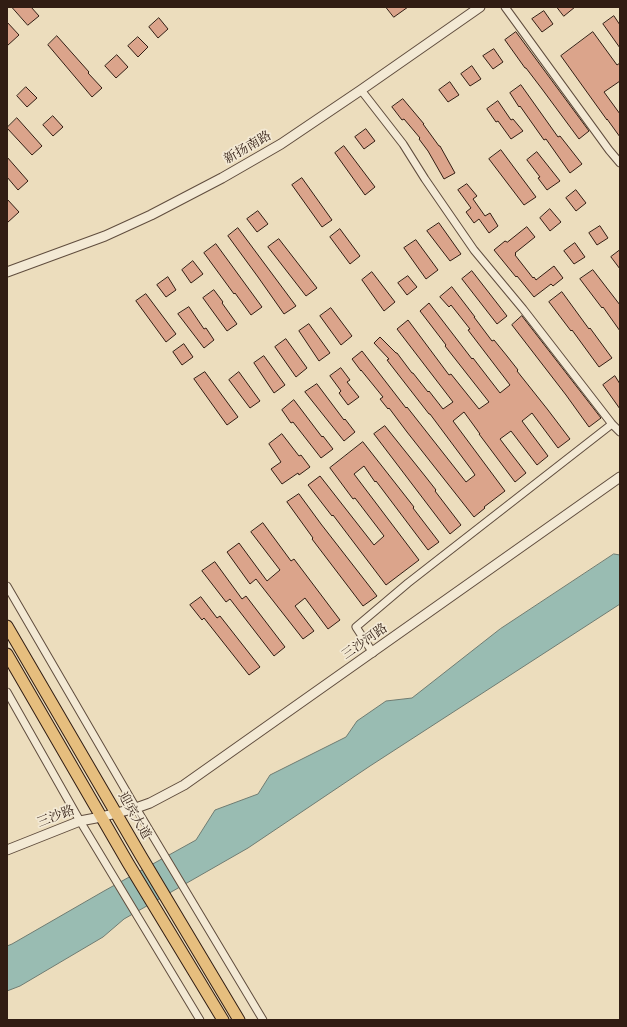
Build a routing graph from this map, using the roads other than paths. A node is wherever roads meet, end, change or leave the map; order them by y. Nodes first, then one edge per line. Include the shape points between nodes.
1 (480, 7) edge
2 (505, 7) edge
3 (361, 90) junction
4 (620, 164) edge
5 (7, 272) edge
6 (612, 424) junction
7 (620, 432) edge
8 (620, 477) edge
9 (7, 586) edge
10 (7, 626) edge
11 (373, 653) junction
12 (7, 654) edge
13 (34, 673) junction
14 (22, 680) junction
15 (7, 692) edge
16 (136, 808) junction
17 (116, 813) junction
18 (102, 817) junction
19 (80, 821) junction
20 (7, 850) edge
21 (200, 1020) edge
22 (223, 1020) edge
23 (239, 1020) edge
24 (263, 1020) edge

1 - 3 street, 新扬南路
2 - 4 street
3 - 5 street, 新扬南路 via 281,144 152,215 105,236
3 - 6 street via 403,144 474,250
6 - 7 street
6 - 11 street via 408,583 356,627
8 - 11 street, 三沙河路
9 - 16 street
10 - 13 main road, 迎宾大道
11 - 16 street, 三沙河路 via 184,785
12 - 14 main road
13 - 14 main road
13 - 17 main road, 迎宾大道
14 - 18 main road
15 - 19 street
16 - 17 street, 三沙河路
16 - 24 street
17 - 18 street, 三沙路
17 - 23 main road, 迎宾大道
18 - 19 street, 三沙路
18 - 22 main road
19 - 20 street, 三沙路
19 - 21 street

